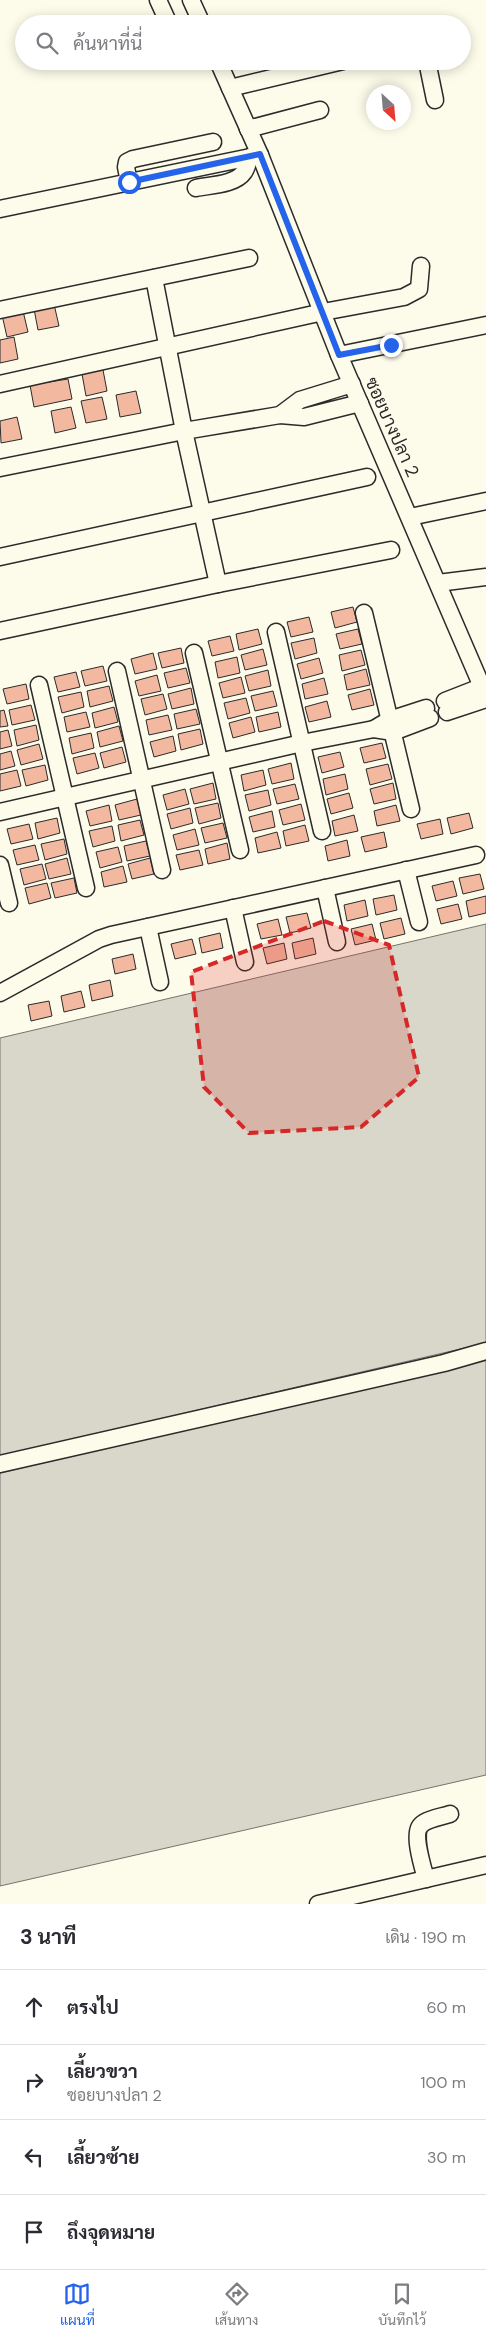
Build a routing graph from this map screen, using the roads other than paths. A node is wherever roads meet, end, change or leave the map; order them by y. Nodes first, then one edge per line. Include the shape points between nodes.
1 (158, 0) edge
2 (191, 0) edge
3 (165, 15) edge
4 (198, 15) edge
5 (222, 70) edge
6 (305, 70) edge
7 (429, 70) edge
8 (230, 88) junction
9 (435, 100) dead end
10 (320, 110) dead end
11 (248, 129) junction
12 (213, 142) dead end
13 (255, 156) junction
14 (129, 182) junction
15 (196, 188) dead end
16 (0, 209) edge
17 (249, 258) dead end
18 (421, 266) dead end
19 (154, 278) junction
20 (0, 310) edge
21 (323, 312) junction
22 (486, 325) edge
23 (169, 347) junction
24 (339, 355) junction
25 (0, 384) edge
26 (352, 384) junction
27 (360, 402) junction
28 (280, 415) junction
29 (184, 431) junction
30 (0, 468) edge
31 (366, 477) dead end
32 (486, 501) edge
33 (204, 513) junction
34 (410, 517) junction
35 (391, 550) dead end
36 (0, 557) edge
37 (486, 577) edge
38 (218, 584) junction
39 (438, 584) junction
40 (364, 613) dead end
41 (0, 631) edge
42 (276, 632) dead end
43 (194, 653) dead end
44 (117, 671) dead end
45 (39, 685) dead end
46 (485, 691) edge
47 (446, 706) dead end
48 (428, 713) dead end
49 (391, 726) junction
50 (302, 743) junction
51 (220, 762) junction
52 (142, 780) junction
53 (65, 797) junction
54 (411, 810) dead end
55 (0, 812) edge
56 (322, 831) dead end
57 (240, 850) dead end
58 (483, 854) edge
59 (0, 865) edge
60 (162, 870) dead end
61 (406, 870) junction
62 (86, 888) dead end
63 (325, 888) junction
64 (9, 903) dead end
65 (233, 908) junction
66 (419, 922) dead end
67 (148, 927) junction
68 (337, 942) dead end
69 (245, 962) dead end
70 (160, 982) dead end
71 (0, 993) edge
72 (486, 1352) edge
73 (0, 1464) edge
74 (450, 1814) dead end
75 (486, 1865) edge
76 (426, 1879) junction
77 (318, 1904) edge

1 - 3 street
2 - 4 street
5 - 8 street, ซอยบางปลา 2
6 - 8 street
7 - 9 street
8 - 11 street, ซอยบางปลา 2
10 - 11 street
11 - 13 street, ซอยบางปลา 2
12 - 14 street via 133,159 127,162 126,167
13 - 14 street
13 - 15 street via 244,172 231,181
13 - 21 street, ซอยบางปลา 2
14 - 16 street
17 - 19 street
18 - 21 street via 419,289 415,292 404,297
19 - 20 street
19 - 23 street
21 - 23 street
21 - 24 street, ซอยบางปลา 2
22 - 24 street
23 - 25 street
23 - 29 street
24 - 26 street, ซอยบางปลา 2
26 - 27 street, ซอยบางปลา 2
26 - 28 street via 300,400
27 - 28 street via 304,417
27 - 34 street, ซอยบางปลา 2
28 - 29 street
29 - 30 street
29 - 33 street
31 - 33 street
32 - 34 street
33 - 36 street
33 - 38 street
34 - 39 street, ซอยบางปลา 2
35 - 38 street
37 - 39 street
38 - 41 street
39 - 46 street, ซอยบางปลา 2
40 - 49 street
42 - 50 street
43 - 51 street
44 - 52 street
45 - 53 street
46 - 47 street
48 - 49 street
49 - 50 street
49 - 54 street
50 - 51 street
50 - 56 street
51 - 52 street
51 - 57 street
52 - 53 street
52 - 60 street
53 - 55 street
53 - 62 street
58 - 61 street
59 - 64 street
61 - 63 street
61 - 66 street
63 - 65 street
63 - 68 street
65 - 67 street
65 - 69 street
67 - 70 street
67 - 71 street via 99,939
72 - 73 street
74 - 76 street via 418,1828 417,1838
75 - 76 street
76 - 77 street

